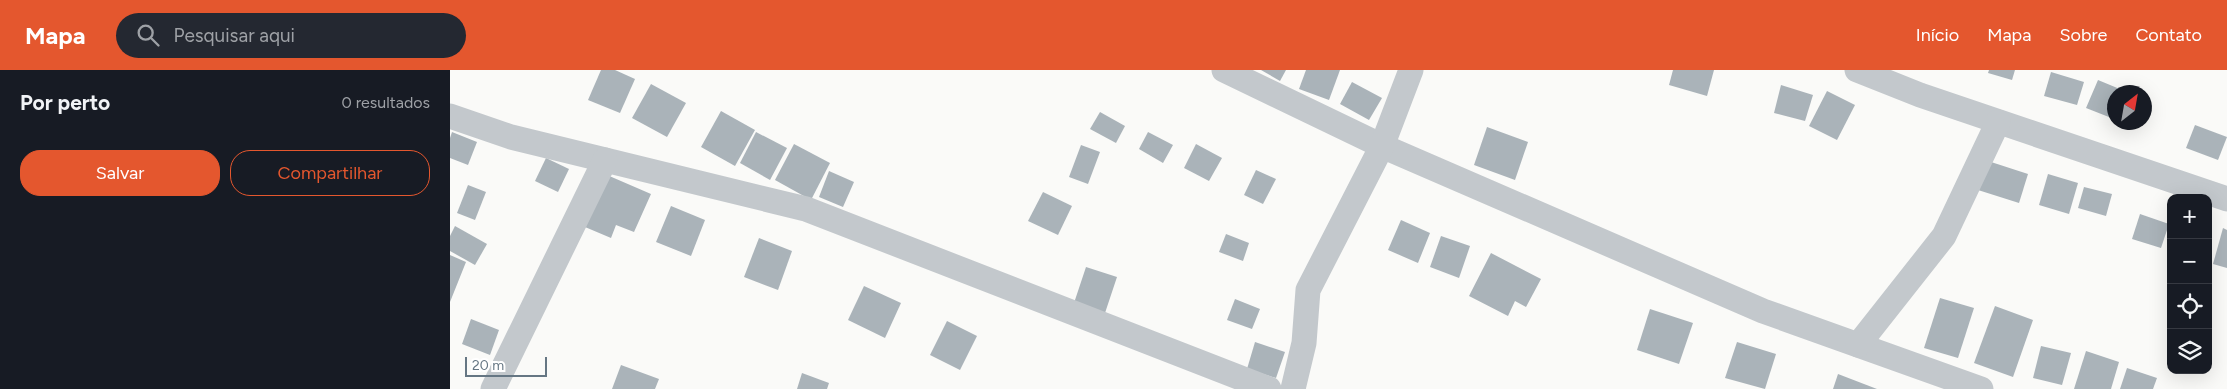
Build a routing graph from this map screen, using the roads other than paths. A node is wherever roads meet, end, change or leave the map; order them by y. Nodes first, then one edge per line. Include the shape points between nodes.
1 (1224, 70) edge
2 (1410, 70) edge
3 (1857, 70) edge
4 (450, 116) edge
5 (1998, 122) junction
6 (1382, 146) junction
7 (605, 160) junction
8 (2227, 199) edge
9 (1858, 345) junction
10 (494, 389) edge
11 (1270, 389) edge
12 (1293, 389) edge
13 (1981, 389) edge

1 - 6 street
2 - 6 street
3 - 5 street
4 - 7 street via 511,137
5 - 8 street
5 - 9 street via 1944,236
6 - 9 street via 1763,311
6 - 12 street via 1308,290 1304,343
7 - 10 street
7 - 11 street via 806,209
9 - 13 street

